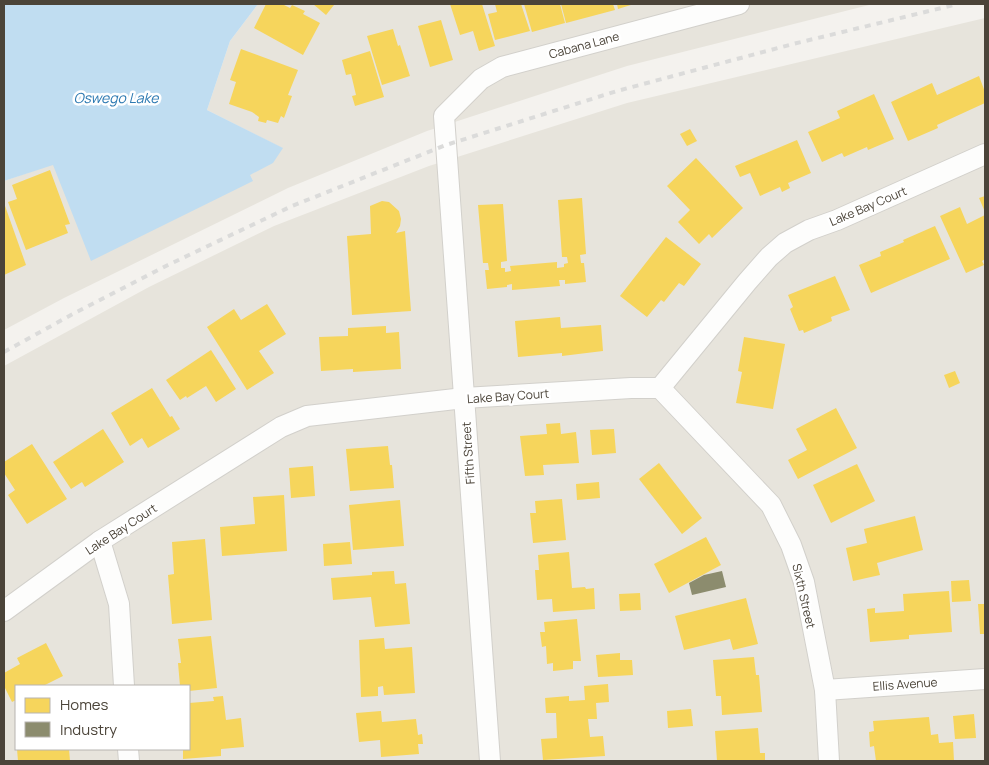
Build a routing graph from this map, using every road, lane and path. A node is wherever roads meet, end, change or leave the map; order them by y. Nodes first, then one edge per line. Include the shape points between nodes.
1 (738, 4) edge
2 (444, 116) joint
3 (985, 154) edge
4 (660, 388) junction
5 (464, 398) junction
6 (100, 541) junction
7 (4, 611) edge
8 (985, 679) edge
9 (124, 685) edge
10 (824, 690) junction
11 (490, 761) edge
12 (829, 761) edge

1 - 2 street, Cabana Lane via 502,67 481,79
2 - 5 street, Fifth Street
3 - 4 street, Lake Bay Court via 808,230 785,243 747,282
4 - 5 street, Lake Bay Court
4 - 10 street, Sixth Street via 770,505 791,544 804,582
5 - 6 street, Lake Bay Court via 307,416 281,427
5 - 11 street, Fifth Street
6 - 7 street, Lake Bay Court
6 - 9 street via 119,604
8 - 10 street, Ellis Avenue
10 - 12 street, Sixth Street

